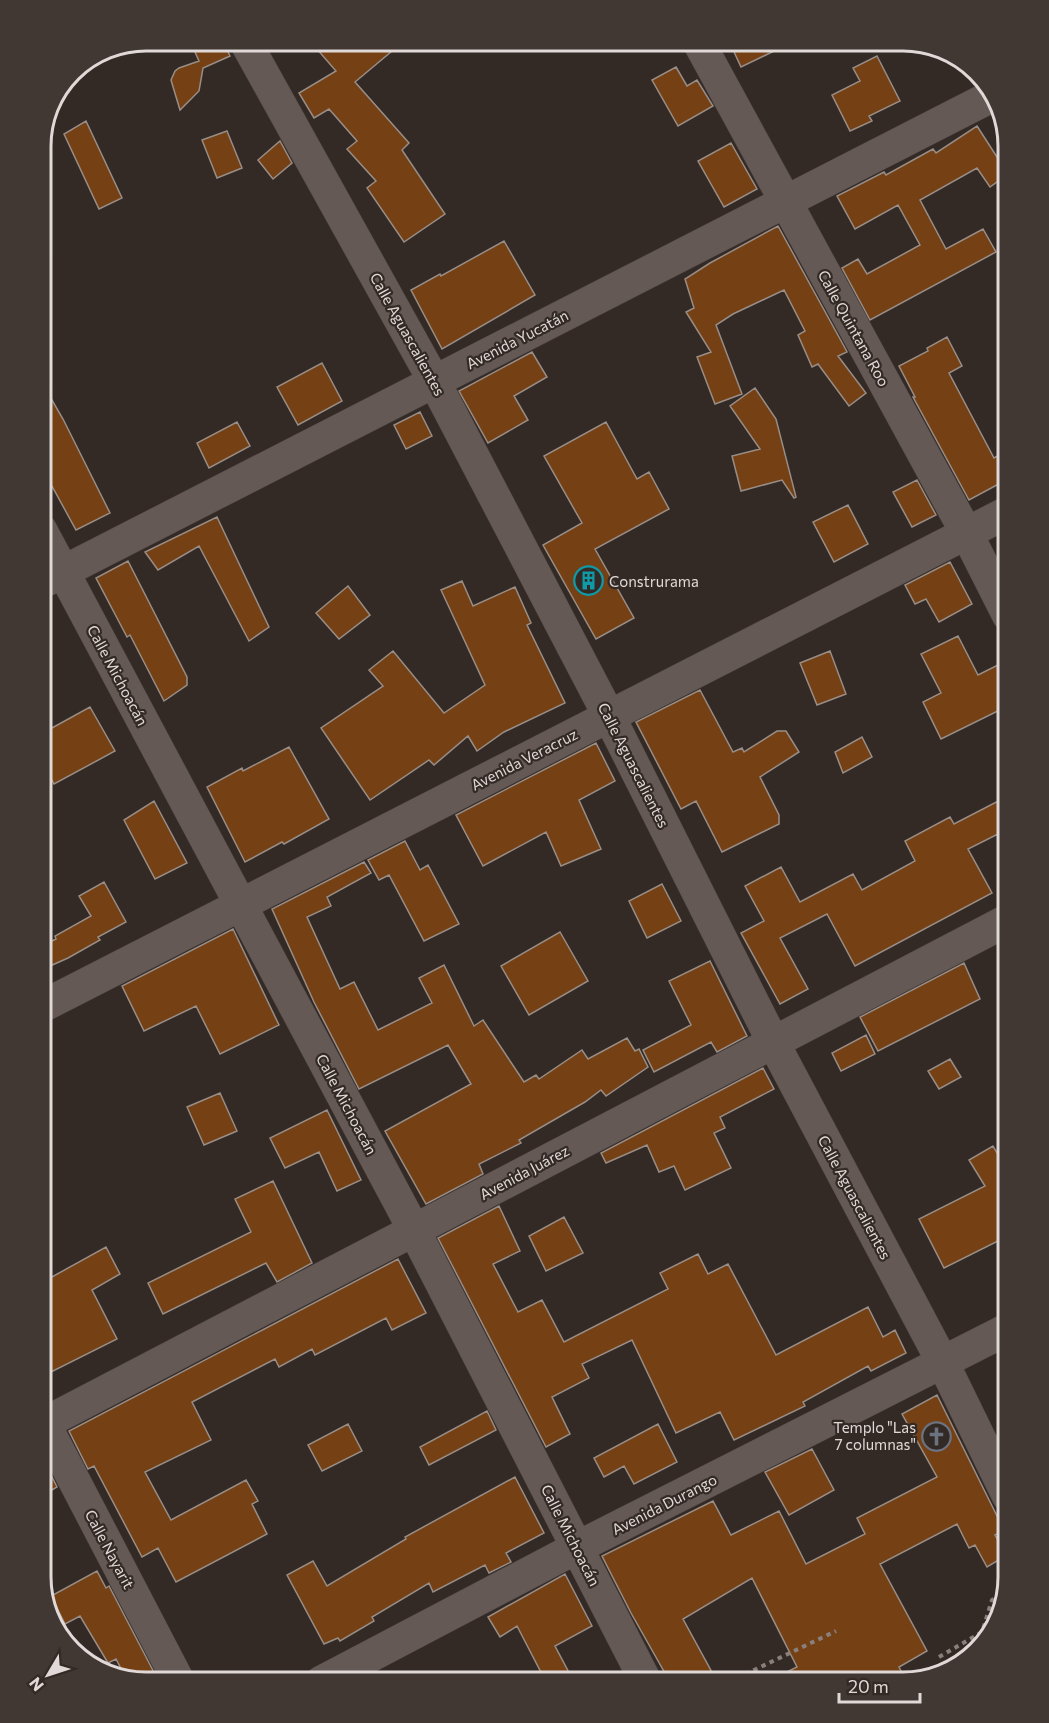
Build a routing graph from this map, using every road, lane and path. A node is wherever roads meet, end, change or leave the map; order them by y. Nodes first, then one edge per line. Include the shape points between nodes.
1 (251, 51) edge
2 (703, 51) edge
3 (985, 99) edge
4 (785, 202) junction
5 (435, 381) junction
6 (998, 517) edge
7 (967, 534) junction
8 (52, 577) edge
9 (998, 595) edge
10 (609, 716) junction
11 (241, 905) junction
12 (998, 925) edge
13 (51, 1002) edge
14 (773, 1042) junction
15 (414, 1230) junction
16 (998, 1334) edge
17 (943, 1363) junction
18 (51, 1416) edge
19 (51, 1438) edge
20 (998, 1476) edge
21 (578, 1547) junction
22 (995, 1598) edge
23 (983, 1627) edge
24 (836, 1631) dead end
25 (979, 1634) edge
26 (939, 1657) dead end
27 (174, 1672) edge
28 (340, 1672) edge
29 (641, 1672) edge
30 (750, 1672) edge

1 - 5 street, Calle Aguascalientes
2 - 4 street, Calle Quintana Roo
3 - 4 street, Avenida Yucatán
4 - 5 street, Avenida Yucatán
4 - 7 street, Calle Quintana Roo
5 - 8 street, Avenida Yucatán
5 - 10 street, Calle Aguascalientes
6 - 7 street, Avenida Veracruz
7 - 9 street, Calle Quintana Roo
7 - 10 street, Avenida Veracruz
8 - 11 street, Calle Michoacán
10 - 11 street, Avenida Veracruz
10 - 14 street, Calle Aguascalientes
11 - 13 street, Avenida Veracruz
11 - 15 street, Calle Michoacán
12 - 14 street, Avenida Juárez
14 - 15 street, Avenida Juárez
14 - 17 street, Calle Aguascalientes
15 - 18 street, Avenida Juárez
15 - 21 street, Calle Michoacán
16 - 17 street, Avenida Durango
17 - 20 street, Calle Aguascalientes
17 - 21 street, Avenida Durango
19 - 27 street, Calle Nayarit
21 - 28 street, Avenida Durango
21 - 29 street, Calle Michoacán
22 - 23 path
24 - 30 path
25 - 26 path

